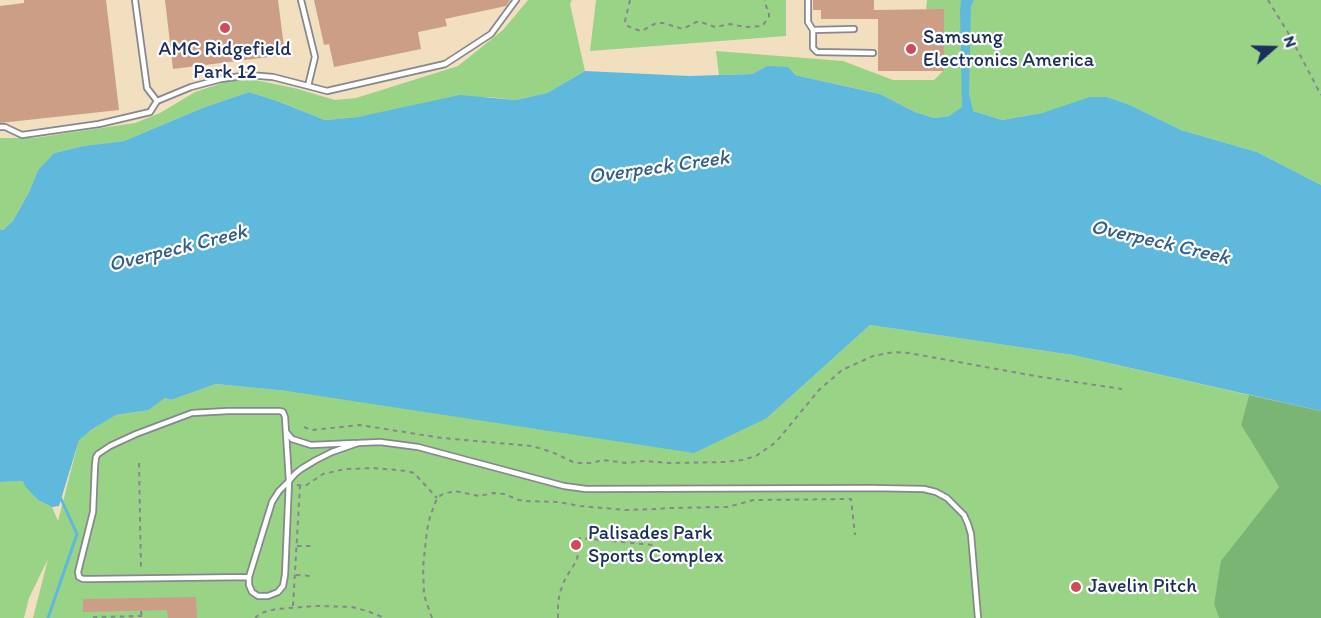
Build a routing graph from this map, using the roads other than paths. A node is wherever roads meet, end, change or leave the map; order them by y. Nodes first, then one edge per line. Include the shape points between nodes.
1 (135, 0) edge
2 (301, 0) edge
3 (516, 0) edge
4 (808, 0) edge
5 (854, 29) dead end
6 (813, 30) junction
7 (873, 53) dead end
8 (308, 86) junction
9 (157, 101) junction
10 (0, 127) edge
11 (286, 432) junction
12 (358, 443) junction
13 (289, 482) junction
14 (249, 577) junction
15 (978, 618) edge

1 - 9 lane via 147,88
2 - 8 lane via 315,57
3 - 8 lane via 491,34 445,64 327,91
4 - 6 lane via 808,22
5 - 6 lane
6 - 7 lane via 813,48 817,52
8 - 9 lane via 249,75 191,87
9 - 10 lane via 150,112 99,124 22,135
11 - 12 lane via 292,439 311,445
11 - 13 lane
11 - 14 lane via 282,411 198,412 136,434 102,450 96,458 93,512 78,575 83,579
12 - 13 lane via 316,460
12 - 15 lane via 418,447 586,489 911,488 936,492 957,507 968,524
13 - 14 lane via 272,502
13 - 14 lane via 283,586 268,596 258,596 252,592

